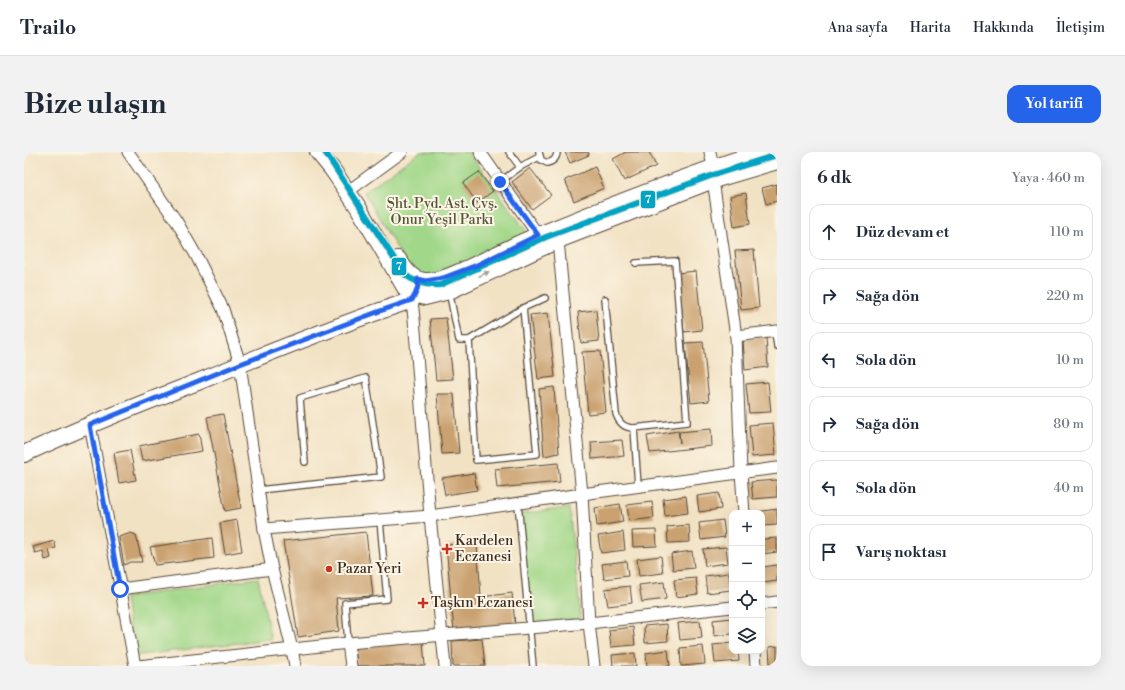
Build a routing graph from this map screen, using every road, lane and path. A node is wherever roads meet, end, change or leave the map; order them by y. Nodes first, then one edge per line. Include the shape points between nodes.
1 (128, 152) edge
2 (318, 152) edge
3 (330, 152) edge
4 (402, 152) edge
5 (480, 152) edge
6 (509, 152) edge
7 (557, 152) edge
8 (760, 152) edge
9 (539, 154) edge
10 (777, 161) edge
11 (712, 166) edge
12 (520, 167) junction
13 (500, 182) junction
14 (354, 187) junction
15 (538, 235) junction
16 (558, 240) junction
17 (636, 263) dead end
18 (415, 291) junction
19 (449, 291) junction
20 (545, 298) dead end
21 (605, 300) dead end
22 (522, 308) junction
23 (776, 332) edge
24 (736, 336) junction
25 (469, 340) junction
26 (777, 346) edge
27 (240, 364) junction
28 (90, 425) junction
29 (634, 428) junction
30 (24, 454) edge
31 (305, 462) dead end
32 (777, 468) edge
33 (741, 472) junction
34 (638, 486) junction
35 (258, 490) junction
36 (582, 494) junction
37 (518, 503) junction
38 (744, 510) edge
39 (430, 516) junction
40 (380, 520) junction
41 (264, 529) junction
42 (272, 569) junction
43 (120, 589) junction
44 (777, 602) edge
45 (765, 604) edge
46 (729, 607) edge
47 (589, 623) junction
48 (529, 629) junction
49 (442, 636) junction
50 (348, 643) junction
51 (292, 649) junction
52 (755, 654) edge
53 (135, 666) edge
54 (138, 666) edge
55 (295, 666) edge
56 (351, 666) edge
57 (444, 666) edge
58 (533, 666) edge
59 (594, 666) edge
60 (756, 666) edge

1 - 27 street via 177,222 197,257 223,309
2 - 18 main road via 358,207 407,291
3 - 14 main road
4 - 14 street
5 - 13 street
6 - 12 lane
7 - 9 lane via 551,162 544,162
8 - 11 main road
9 - 12 lane
10 - 11 main road
11 - 15 main road
11 - 16 main road
11 - 24 street
12 - 13 lane
13 - 15 street
14 - 18 main road via 408,273
15 - 16 street
15 - 18 main road via 477,265 443,278 426,281
19 -> 16 main road
16 - 36 street
17 - 29 lane via 675,261 687,422
18 - 19 main road via 425,297
18 - 27 main road via 380,311
18 - 39 street via 414,319
19 - 25 lane via 459,340
20 - 22 lane
21 - 29 lane via 616,414 623,425
22 - 25 lane
22 - 25 lane via 537,454 476,460
23 - 24 street
23 - 26 lane
24 - 33 street
27 - 28 main road
27 - 35 street
28 - 30 main road
28 - 43 street
29 - 34 lane
31 - 35 lane via 300,398 366,378 381,477
32 - 33 street
33 - 34 street
33 - 38 street
34 - 36 street
35 - 41 street
36 - 37 street
36 - 47 street
37 - 39 street
37 - 48 lane
39 - 40 street
39 - 49 street
40 - 41 street
40 - 50 lane via 387,599 345,603
41 - 42 street
42 - 43 street
42 - 51 street
43 - 53 street
44 - 45 street
46 - 47 street
47 - 48 street
47 - 59 street
48 - 49 street
48 - 58 lane
49 - 50 street
49 - 57 street
50 - 51 street
50 - 56 street
51 - 54 street
51 - 55 street
52 - 60 street

